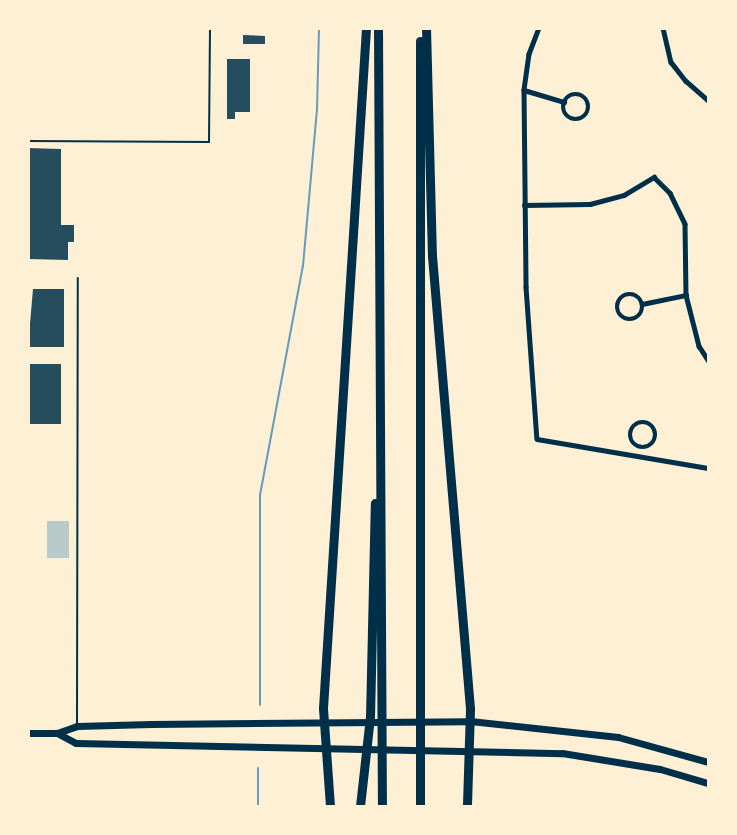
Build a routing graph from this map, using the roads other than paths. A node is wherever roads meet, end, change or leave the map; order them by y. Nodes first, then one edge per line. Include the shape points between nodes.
1 (210, 28) edge
2 (366, 28) edge
3 (378, 28) edge
4 (420, 28) edge
5 (426, 28) edge
6 (663, 28) edge
7 (540, 29) edge
8 (524, 90) junction
9 (708, 100) edge
10 (564, 102) junction
11 (28, 141) edge
12 (524, 205) junction
13 (78, 278) dead end
14 (686, 295) junction
15 (642, 304) junction
16 (708, 360) edge
17 (380, 447) junction
18 (641, 447) junction
19 (640, 456) junction
20 (708, 468) edge
21 (323, 721) junction
22 (470, 721) junction
23 (77, 726) junction
24 (28, 733) edge
25 (57, 734) junction
26 (324, 750) junction
27 (471, 751) junction
28 (708, 762) edge
29 (708, 783) edge
30 (330, 807) edge
31 (360, 807) edge
32 (382, 807) edge
33 (420, 807) edge
34 (466, 807) edge

1 - 11 lane via 210,142
2 - 21 highway
3 - 17 highway
4 - 33 highway
5 - 22 highway via 432,256
6 - 9 street via 671,62
7 - 8 street via 529,54
8 - 10 street
8 - 12 street
10 - 10 street via 564,114 571,119 580,119 588,110 587,102 578,94 570,95
12 - 14 street via 590,204 624,195 654,177 670,193 685,224
12 - 19 street via 537,439
13 - 23 lane
14 - 15 street
14 - 16 street via 699,346
15 - 15 street via 636,296 628,294 619,301 617,310 626,320 634,319 641,314
17 - 31 highway via 371,546 370,717
17 - 32 highway
18 - 18 street via 652,445 656,437 655,429 646,422 634,425 631,433 632,442
18 - 19 street
19 - 20 street
21 - 22 main road
21 - 23 main road
21 - 26 highway
22 - 27 highway
22 - 28 main road via 618,737
23 - 25 main road
24 - 25 main road
25 - 26 main road via 76,743
26 - 27 main road
26 - 30 highway
27 - 29 main road via 595,757
27 - 34 highway

